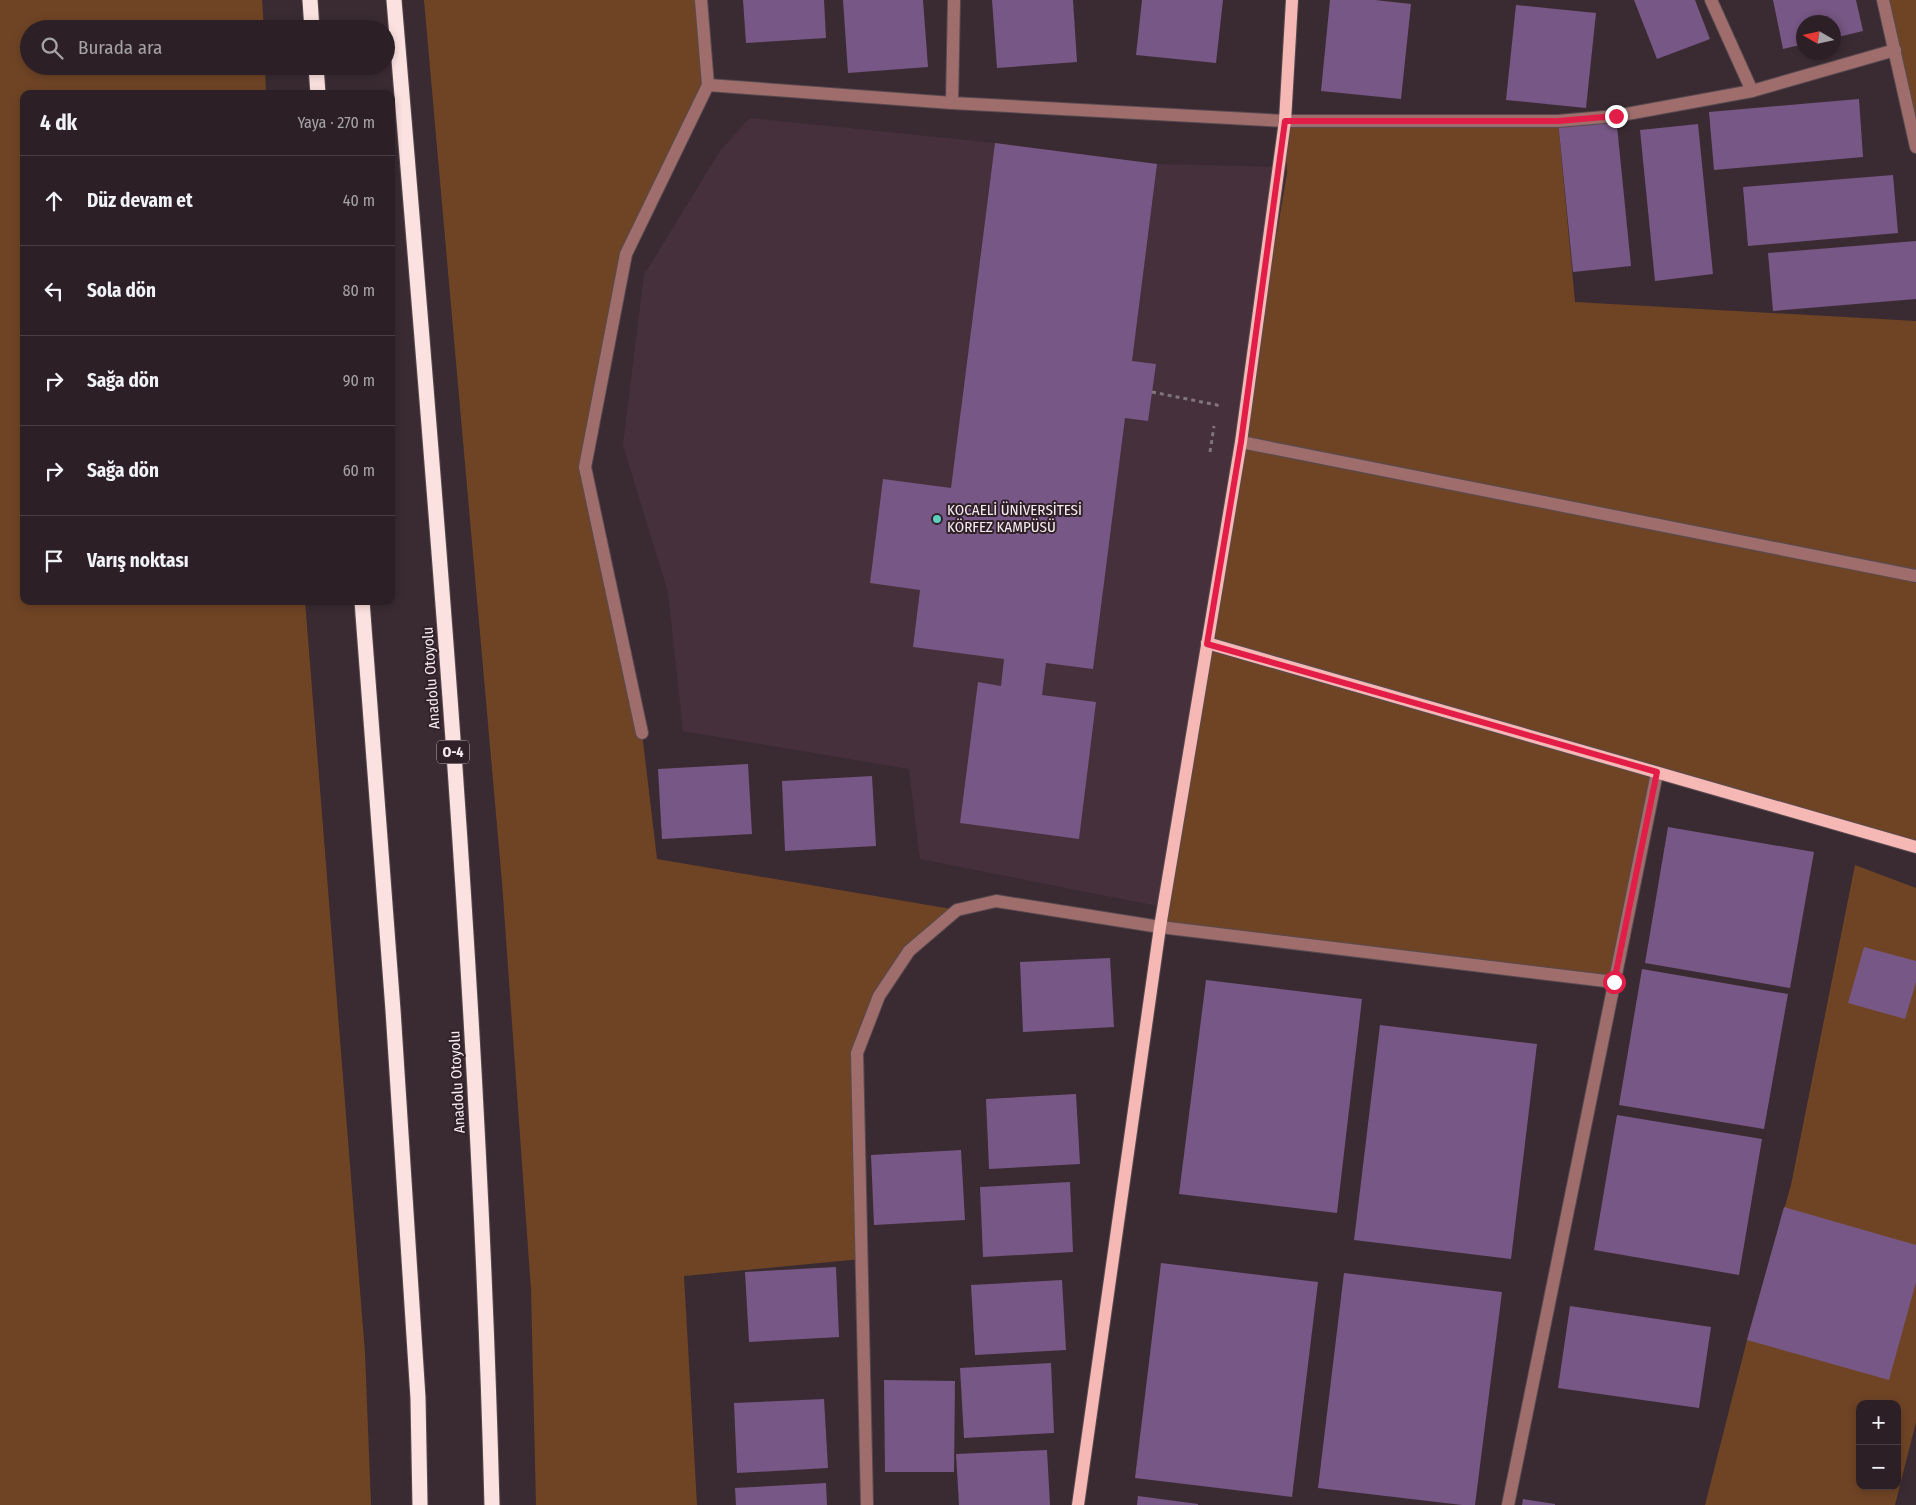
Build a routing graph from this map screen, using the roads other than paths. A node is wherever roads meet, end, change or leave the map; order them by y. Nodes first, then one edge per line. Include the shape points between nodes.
1 (310, 0) edge
2 (394, 0) edge
3 (700, 0) edge
4 (954, 0) edge
5 (1292, 0) edge
6 (1711, 0) edge
7 (1884, 0) edge
8 (311, 20) edge
9 (1894, 50) junction
10 (317, 75) edge
11 (708, 85) junction
12 (318, 90) edge
13 (1752, 91) junction
14 (952, 103) junction
15 (1285, 121) junction
16 (1916, 147) edge
17 (1241, 442) junction
18 (1916, 576) edge
19 (362, 605) edge
20 (1207, 644) junction
21 (642, 733) dead end
22 (1657, 772) junction
23 (1916, 847) edge
24 (1160, 927) junction
25 (1614, 982) junction
26 (420, 1505) edge
27 (492, 1505) edge
28 (867, 1505) edge
29 (1078, 1505) edge
30 (1508, 1505) edge

1 - 8 highway
2 - 27 highway, Anadolu Otoyolu / O-4 via 435,483 472,1025
3 - 11 street
4 - 14 street
5 - 15 main road
6 - 13 street
7 - 9 street
9 - 13 street
9 - 16 street
10 - 12 highway
11 - 14 street
11 - 21 street via 626,254 585,467
13 - 15 street via 1616,116 1558,121
14 - 15 street
15 - 17 main road
17 - 18 street
17 - 20 main road
19 - 26 highway via 393,1010 417,1388
20 - 22 main road
20 - 24 main road
22 - 23 main road
22 - 25 street
24 - 25 street
24 - 28 street via 996,901 957,910 909,951 879,996 857,1053
24 - 29 main road
25 - 30 street

